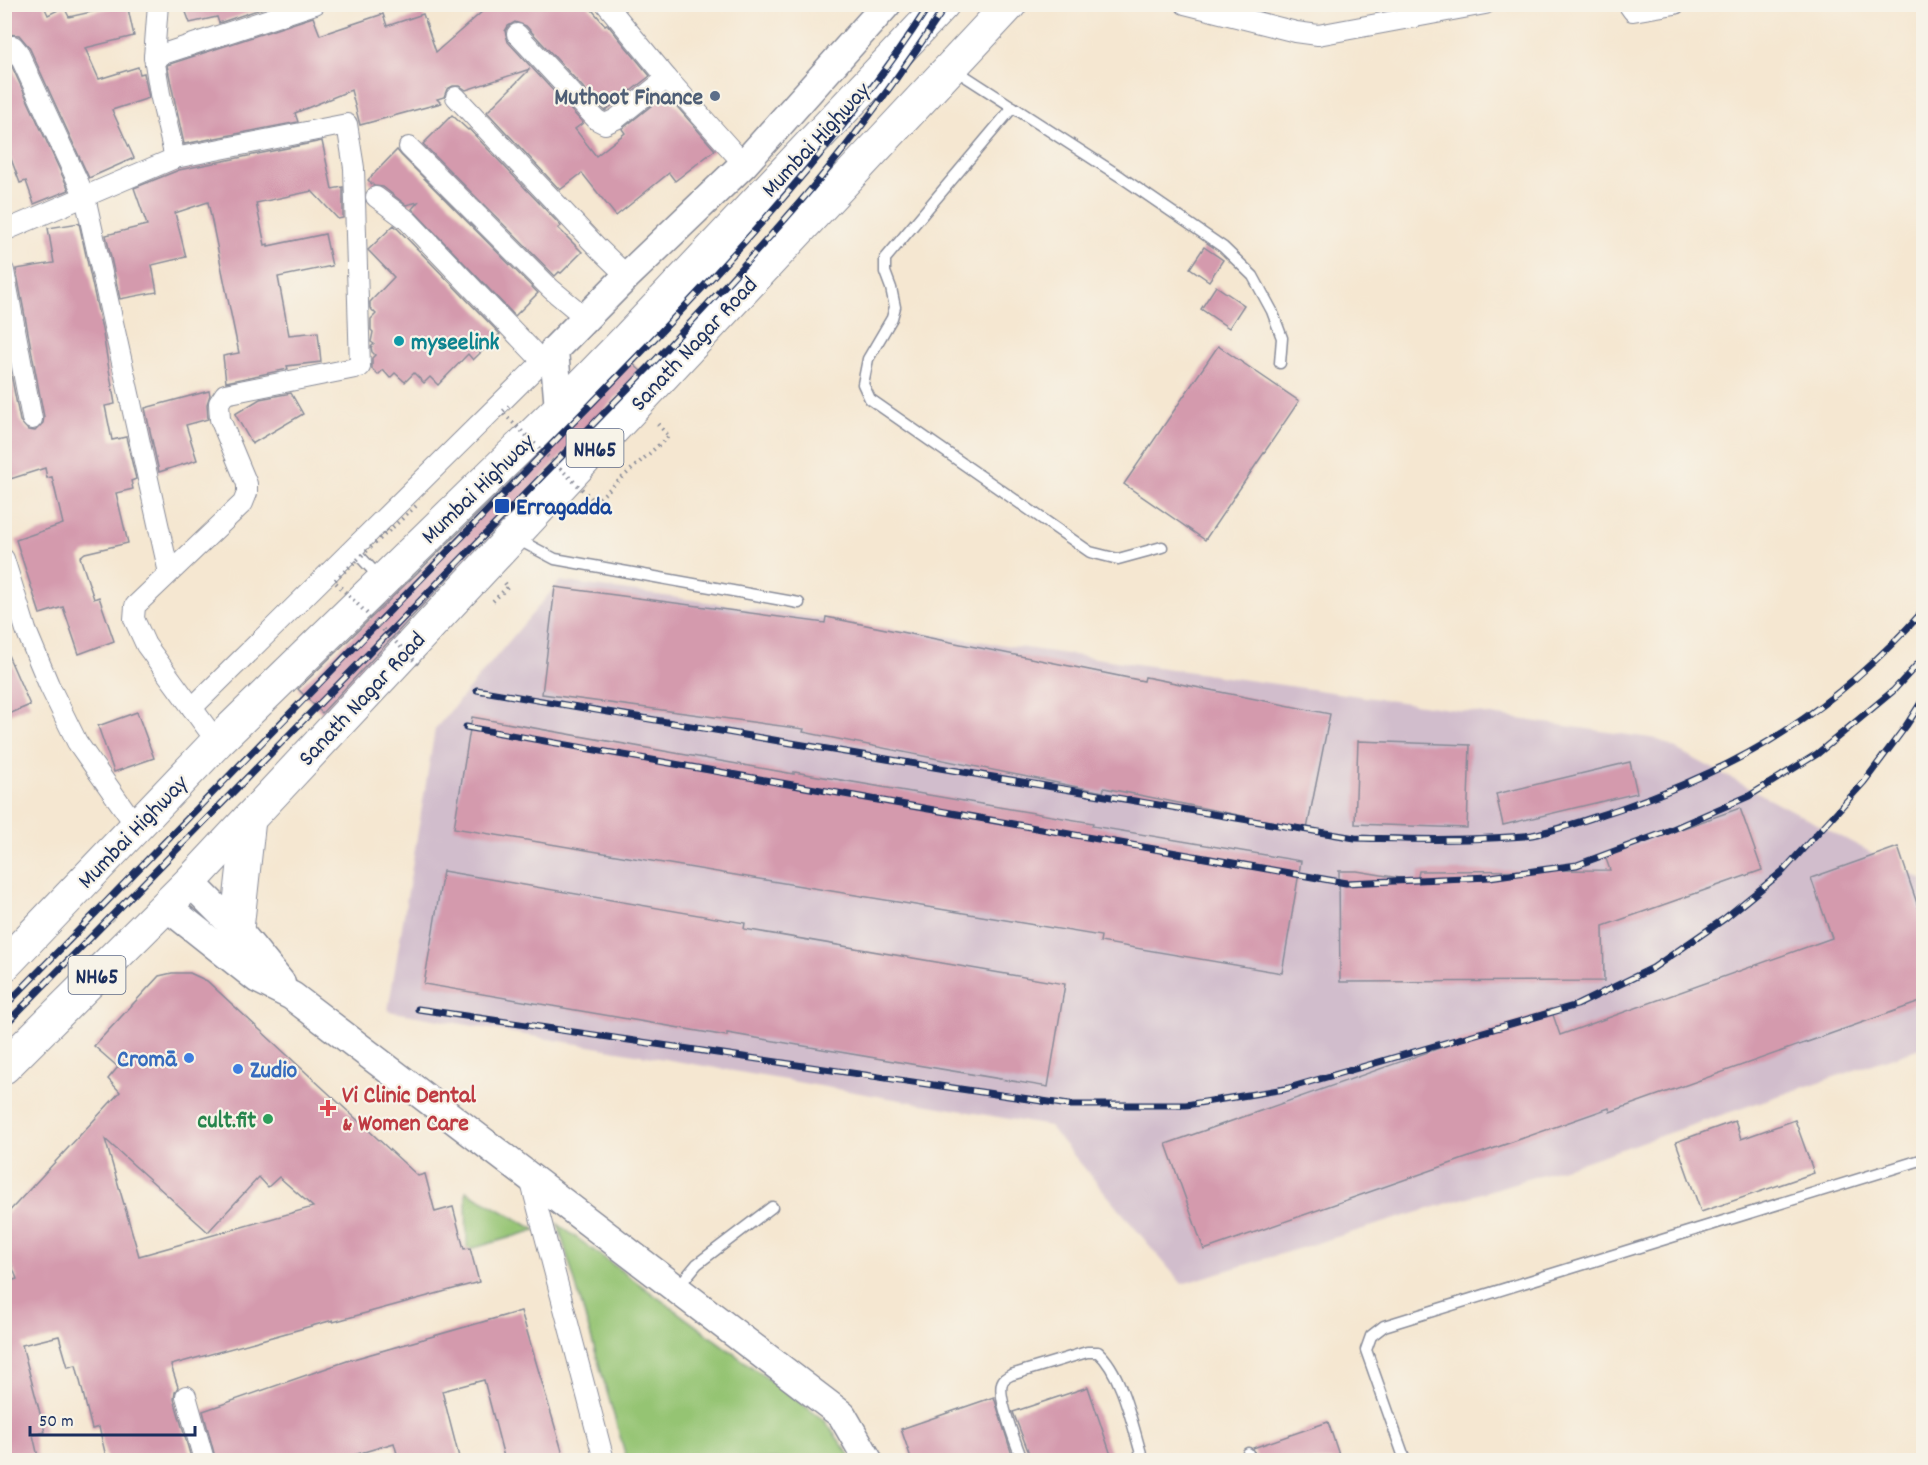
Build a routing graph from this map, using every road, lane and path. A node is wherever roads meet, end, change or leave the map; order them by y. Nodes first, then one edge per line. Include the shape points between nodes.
1 (158, 4) edge
2 (315, 4) edge
3 (606, 4) edge
4 (887, 4) edge
5 (943, 4) edge
6 (1185, 4) edge
7 (1485, 4) edge
8 (1628, 4) edge
9 (1675, 4) edge
10 (1010, 8) edge
11 (518, 34) dead end
12 (4, 46) edge
13 (154, 57) junction
14 (952, 67) junction
15 (667, 78) junction
16 (456, 97) dead end
17 (1013, 107) junction
18 (409, 147) dead end
19 (175, 158) junction
20 (794, 161) junction
21 (744, 164) junction
22 (831, 196) junction
23 (85, 197) junction
24 (376, 197) dead end
25 (4, 231) edge
26 (4, 271) edge
27 (627, 276) junction
28 (679, 283) junction
29 (586, 318) junction
30 (716, 319) junction
31 (549, 356) junction
32 (1280, 363) dead end
33 (508, 406) dead end
34 (559, 409) junction
35 (32, 419) dead end
36 (669, 436) dead end
37 (596, 502) junction
38 (416, 506) dead end
39 (587, 511) dead end
40 (512, 536) junction
41 (1162, 547) dead end
42 (353, 549) junction
43 (4, 559) edge
44 (169, 573) junction
45 (382, 581) junction
46 (799, 603) dead end
47 (420, 666) dead end
48 (192, 708) junction
49 (217, 742) junction
50 (249, 819) junction
51 (136, 826) junction
52 (190, 882) junction
53 (166, 906) junction
54 (237, 929) junction
55 (4, 965) edge
56 (292, 996) junction
57 (4, 1067) edge
58 (1923, 1159) edge
59 (529, 1175) junction
60 (772, 1207) dead end
61 (677, 1288) junction
62 (186, 1396) dead end
63 (204, 1461) edge
64 (604, 1461) edge
65 (868, 1461) edge
66 (1022, 1461) edge
67 (1143, 1461) edge
68 (1405, 1461) edge

1 - 13 street
2 - 13 street
3 - 15 street
4 - 21 street
5 - 20 highway, Mumbai Highway / NH65
6 - 7 street via 1318,35
8 - 9 street via 1633,11
10 - 14 highway, Sanath Nagar Road / NH65
11 - 15 street via 605,124
12 - 23 street via 13,46 18,52
13 - 19 street
14 - 17 lane
14 - 22 highway, Sanath Nagar Road / NH65
15 - 21 street
16 - 27 street
17 - 32 lane via 1223,247 1252,276 1272,311 1282,338
17 - 41 lane via 885,259 895,308 868,359 863,384 870,399 1090,552 1118,559
18 - 29 street via 551,289
19 - 23 street
19 - 44 street via 347,124 354,168 360,368 225,394 219,403 220,419 247,484 247,493 243,503
20 - 22 highway
20 - 28 highway, Mumbai Highway / NH65
21 - 27 street
22 - 30 highway, Sanath Nagar Road / NH65
23 - 25 street
23 - 44 street
24 - 31 street via 407,220
26 - 35 street
27 - 29 street
28 - 30 highway
28 - 34 highway, Mumbai Highway / NH65
29 - 31 street
30 - 40 highway, Sanath Nagar Road / NH65
31 - 34 street
31 - 42 street
33 - 37 path, bridge via 502,412
34 - 45 highway, Mumbai Highway / NH65
36 - 37 path
37 - 39 path, bridge
38 - 47 path, bridge via 334,581
40 - 46 lane via 555,559
40 - 50 highway, Sanath Nagar Road / NH65
42 - 45 lane
42 - 48 street
43 - 51 street via 26,630 58,704 77,742
44 - 48 street via 135,606 134,620 146,645
45 - 49 highway, Mumbai Highway / NH65
48 - 49 street
49 - 51 highway, Mumbai Highway / NH65
50 - 52 highway, Sanath Nagar Road / NH65
50 - 54 highway
51 - 55 highway, Mumbai Highway / NH65
52 - 53 highway, NH65
52 - 54 street
53 - 56 street via 258,979
53 - 57 highway, NH65
54 - 56 street
56 - 59 street
58 - 68 lane via 1384,1326 1371,1336 1366,1350
59 - 61 street
59 - 64 street
60 - 61 lane via 697,1264
61 - 65 street via 842,1415
62 - 63 street
66 - 67 lane via 1003,1400 1004,1380 1087,1352 1098,1352 1110,1367

